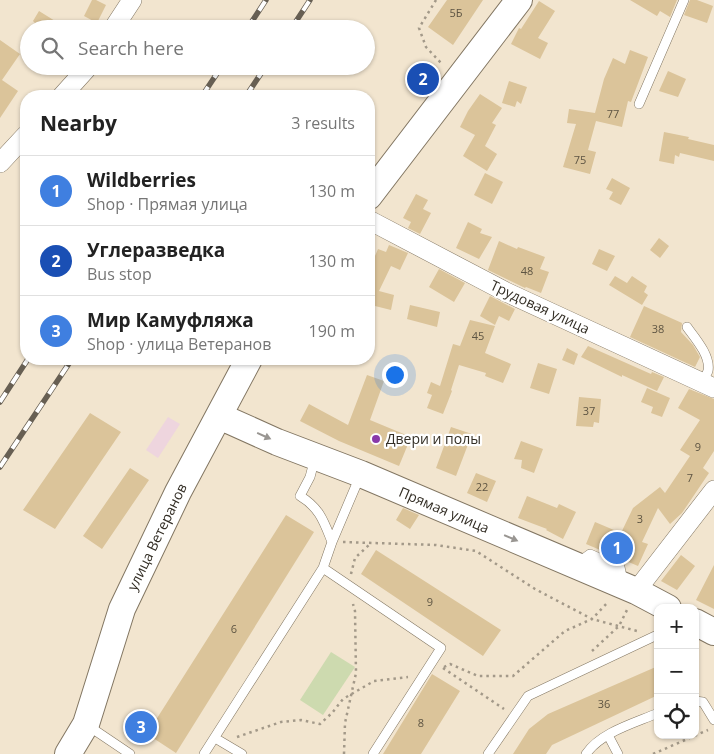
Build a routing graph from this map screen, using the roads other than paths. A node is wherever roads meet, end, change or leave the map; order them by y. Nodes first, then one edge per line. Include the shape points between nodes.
1 (132, 0) edge
2 (519, 0) edge
3 (684, 0) edge
4 (119, 20) edge
5 (81, 75) edge
6 (67, 90) edge
7 (638, 104) dead end
8 (20, 141) edge
9 (0, 163) edge
10 (375, 188) edge
11 (375, 223) edge
12 (687, 328) dead end
13 (246, 365) edge
14 (708, 385) edge
15 (219, 416) junction
16 (315, 458) junction
17 (361, 474) junction
18 (714, 490) edge
19 (332, 542) junction
20 (322, 568) junction
21 (630, 589) junction
22 (660, 604) edge
23 (699, 624) edge
24 (714, 632) edge
25 (654, 636) edge
26 (699, 702) edge
27 (654, 715) edge
28 (714, 720) edge
29 (86, 724) junction
30 (608, 735) junction
31 (215, 738) junction
32 (68, 754) edge
33 (130, 754) edge
34 (204, 754) edge
35 (242, 754) edge
36 (373, 754) edge
37 (488, 754) edge
38 (586, 754) edge
39 (618, 754) edge

1 - 4 street
2 - 10 main road
3 - 7 lane
5 - 6 street
8 - 9 street
11 - 14 street, Трудовая улица via 506,292
12 - 14 lane via 700,345 707,363
13 - 15 main road, улица Ветеранов
15 -> 16 main road, Прямая улица
15 - 29 main road, улица Ветеранов via 178,492 122,609
16 - 17 main road, Прямая улица
16 - 19 lane via 300,496 310,502 323,518
17 - 19 lane
17 -> 21 main road, Прямая улица
18 - 21 street
19 - 20 lane
20 - 31 lane
20 - 36 lane via 441,648
21 - 22 main road, Прямая улица
23 - 24 main road
25 - 37 lane via 528,696
26 - 28 lane via 703,702
27 - 30 lane
29 - 32 main road, улица Ветеранов
29 - 33 lane
30 - 38 lane
30 - 39 lane
31 - 34 lane
31 - 35 lane

